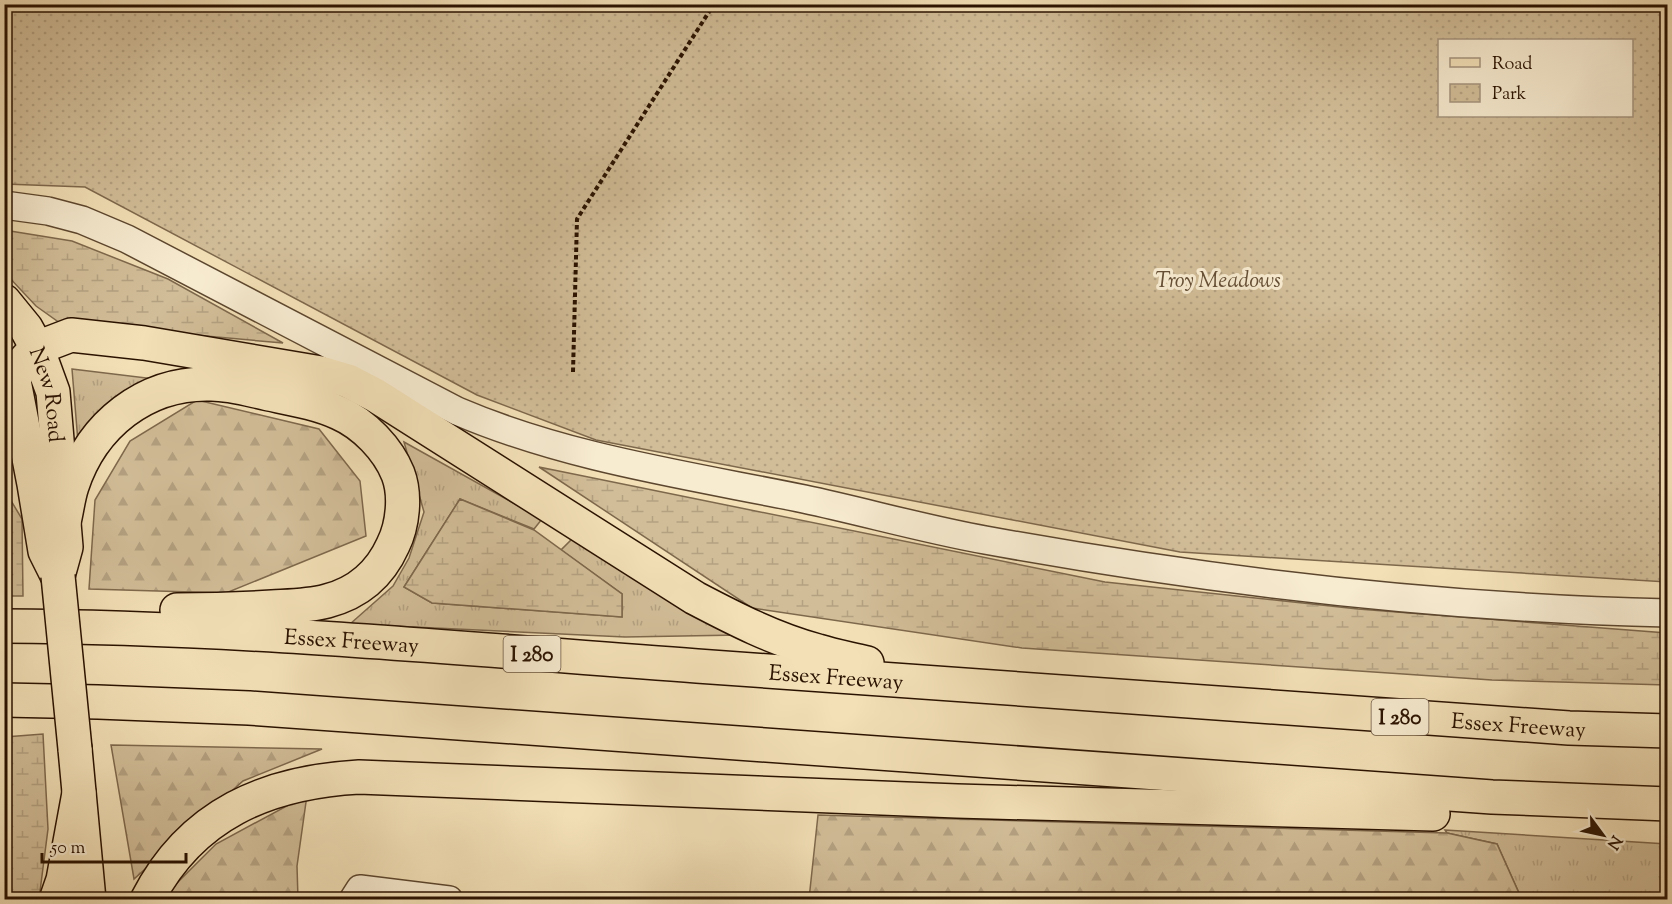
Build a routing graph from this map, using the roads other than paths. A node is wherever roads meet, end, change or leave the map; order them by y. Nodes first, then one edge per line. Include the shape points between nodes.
1 (6, 206) edge
2 (4, 301) edge
3 (37, 348) junction
4 (4, 354) edge
5 (237, 387) junction
6 (4, 462) edge
7 (52, 523) junction
8 (4, 611) edge
9 (1668, 613) edge
10 (4, 626) edge
11 (974, 687) junction
12 (4, 700) edge
13 (1668, 731) edge
14 (79, 793) junction
15 (1491, 798) junction
16 (1668, 804) edge
17 (56, 900) edge
18 (89, 900) edge
19 (147, 900) edge
20 (353, 900) edge
21 (450, 900) edge

1 - 9 street via 82,220 127,239 457,411 499,429 586,454 930,530 1178,572 1468,604
2 - 3 main road, New Road
3 - 4 main road
3 - 5 main road via 71,358 140,364
3 - 7 main road, New Road via 55,404
3 - 11 main road via 71,334 235,357 348,381 734,619 817,651
5 - 7 main road via 186,385 160,391 123,412 101,432 86,454
5 - 8 main road via 316,404 341,414 364,428 384,450 398,475 402,516 398,536 376,573 339,597 296,606
6 - 7 main road
7 - 14 main road, New Road, bridge via 66,547 58,576
10 - 11 main road, Essex Freeway / I 280 via 344,639
11 - 13 main road, Essex Freeway / I 280 via 1569,728
12 - 15 main road via 249,708
14 - 17 main road
14 - 18 main road, New Road
15 - 16 main road
15 - 19 main road via 1466,814 957,801 359,777 325,779 257,796 221,815 170,862
20 - 21 street via 360,890

